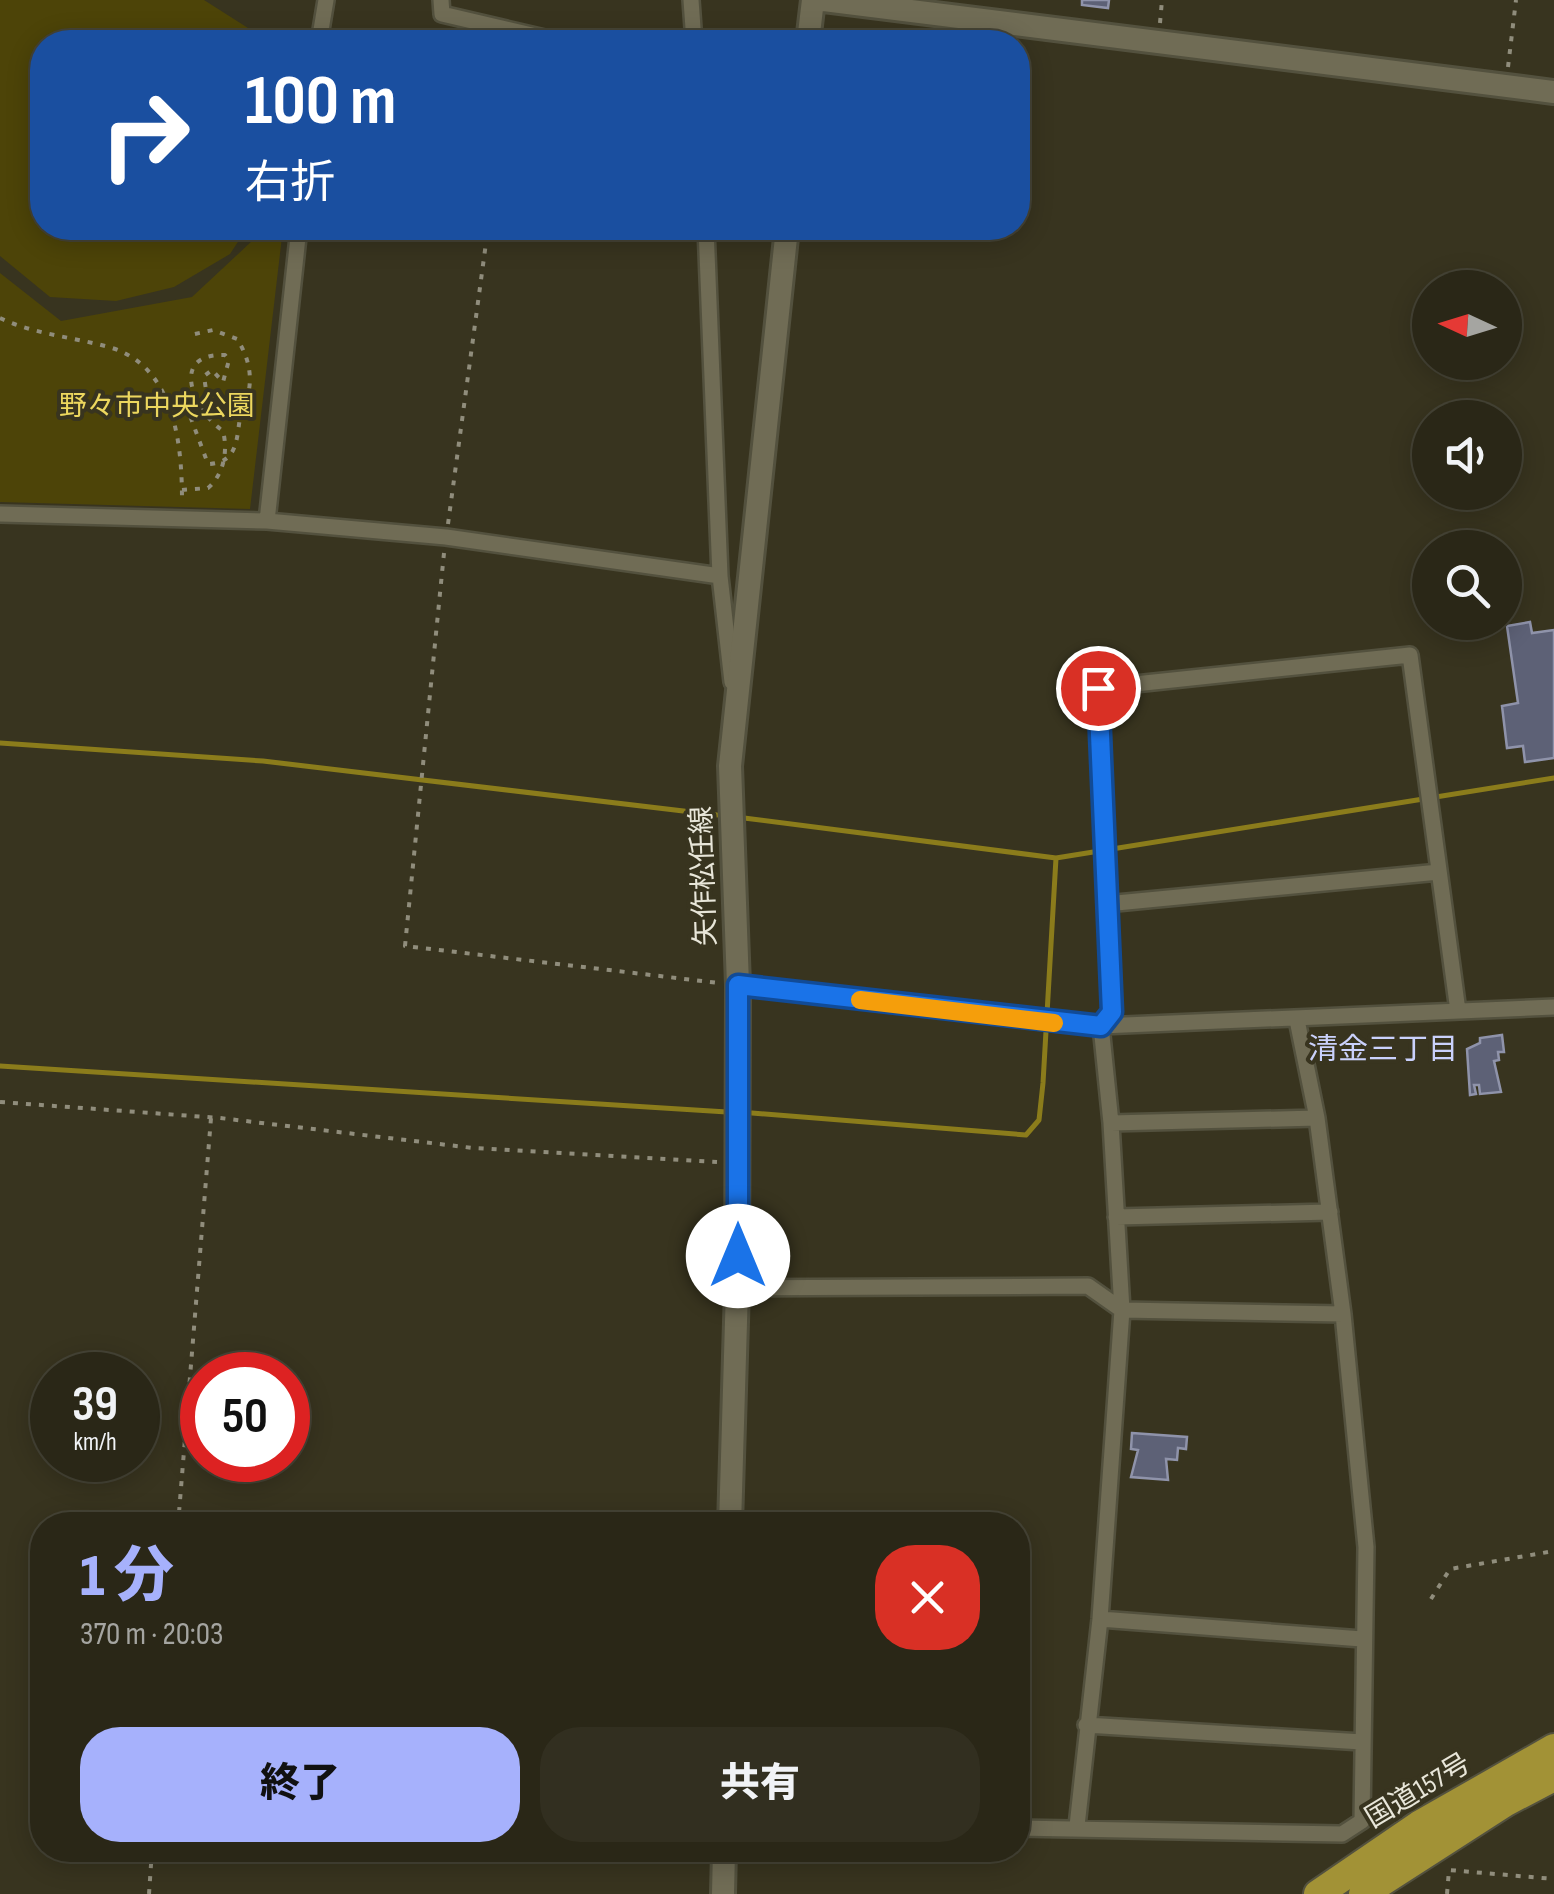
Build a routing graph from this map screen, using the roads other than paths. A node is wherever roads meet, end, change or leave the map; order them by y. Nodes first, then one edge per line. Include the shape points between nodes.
1 (326, 0) edge
2 (441, 0) edge
3 (691, 0) edge
4 (813, 0) edge
5 (824, 0) edge
6 (322, 30) edge
7 (505, 30) edge
8 (693, 30) edge
9 (809, 30) edge
10 (1554, 92) edge
11 (298, 240) edge
12 (702, 240) edge
13 (786, 240) edge
14 (0, 514) edge
15 (267, 521) junction
16 (720, 576) junction
17 (734, 704) junction
18 (1439, 872) junction
19 (1106, 904) junction
20 (738, 985) junction
21 (1554, 1007) edge
22 (1458, 1011) junction
23 (1297, 1020) junction
24 (1101, 1026) junction
25 (1317, 1118) junction
26 (1111, 1122) junction
27 (1330, 1212) junction
28 (1116, 1217) junction
29 (737, 1288) junction
30 (1122, 1310) junction
31 (1344, 1314) junction
32 (730, 1512) edge
33 (1100, 1618) junction
34 (1362, 1638) junction
35 (1086, 1725) junction
36 (1362, 1742) junction
37 (1554, 1748) edge
38 (1554, 1777) edge
39 (1077, 1826) junction
40 (1030, 1828) edge
41 (724, 1862) edge
42 (723, 1894) edge
43 (1318, 1894) edge
44 (1363, 1894) edge

1 - 6 street
2 - 7 street via 442,14
3 - 8 street
4 - 9 main road
5 - 10 main road
11 - 15 street
12 - 16 street
13 - 17 main road, 矢作松任線
14 - 15 street
15 - 16 street via 446,537
16 - 17 street
17 - 20 main road, 矢作松任線
18 - 19 street
18 - 19 street via 1410,655 1098,688
18 - 22 street
19 - 24 street via 1112,1012
20 - 24 street
20 - 29 main road, 矢作松任線
21 - 22 street
22 - 23 street
23 - 24 street
23 - 25 street
24 - 26 street
25 - 26 street
25 - 27 street
26 - 28 street
27 - 28 street
27 - 31 street
28 - 30 street
29 - 30 street via 1088,1286
29 - 32 main road, 矢作松任線
30 - 31 street
30 - 33 street
31 - 34 street via 1366,1548
33 - 34 street
33 - 35 street
34 - 36 street
35 - 36 street
35 - 39 street
36 - 39 street via 1362,1821 1342,1834
37 - 43 highway, 国道157号 via 1419,1825
38 - 44 highway, 国道157号
39 - 40 street
41 - 42 main road

